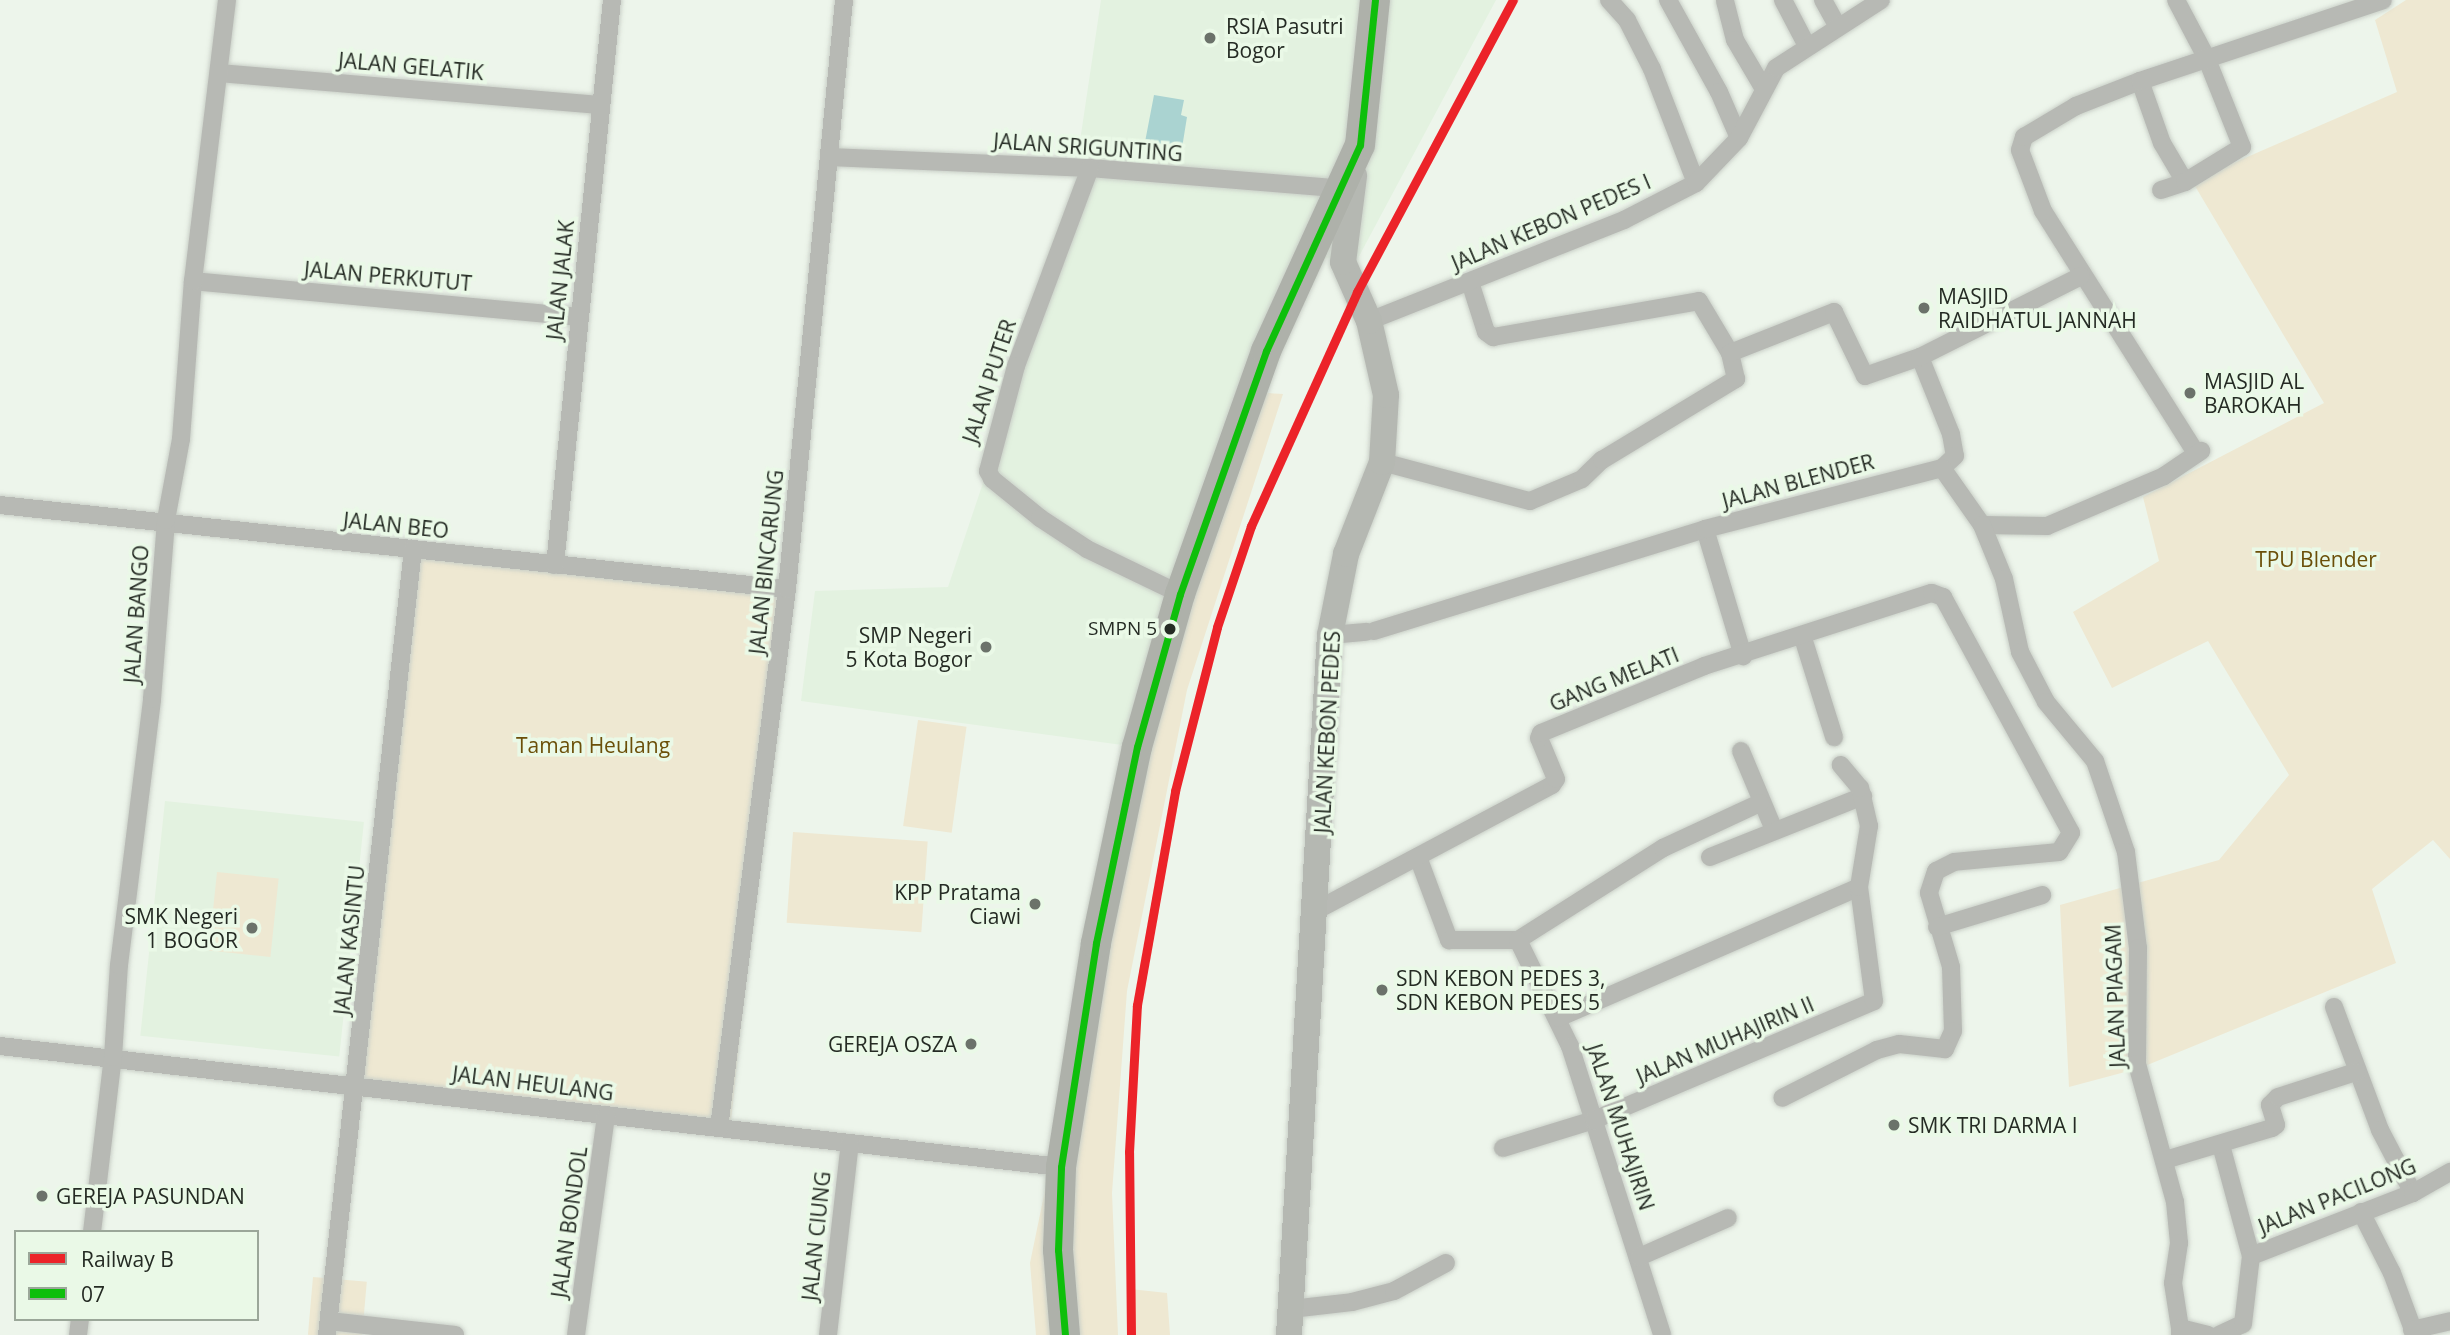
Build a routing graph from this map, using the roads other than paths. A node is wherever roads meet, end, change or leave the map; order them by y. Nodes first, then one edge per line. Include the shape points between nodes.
1 (227, 0) edge
2 (612, 0) edge
3 (844, 0) edge
4 (1375, 0) edge
5 (1609, 0) edge
6 (1668, 0) edge
7 (1783, 0) edge
8 (1823, 0) edge
9 (1881, 0) edge
10 (2176, 0) edge
11 (2383, 0) edge
12 (1725, 1) edge
13 (1838, 27) junction
14 (1806, 44) junction
15 (2206, 57) junction
16 (219, 73) junction
17 (2140, 81) junction
18 (1763, 89) junction
19 (600, 104) junction
20 (1739, 138) junction
21 (1360, 145) junction
22 (829, 157) junction
23 (1090, 168) junction
24 (2185, 182) junction
25 (1696, 183) junction
26 (1343, 188) junction
27 (2161, 190) dead end
28 (1343, 262) junction
29 (1303, 270) junction
30 (2081, 276) junction
31 (193, 281) junction
32 (1469, 282) junction
33 (579, 317) junction
34 (1369, 321) junction
35 (1730, 353) junction
36 (1920, 357) junction
37 (1382, 462) junction
38 (1941, 468) junction
39 (0, 505) edge
40 (166, 520) junction
41 (1982, 525) junction
42 (1705, 529) junction
43 (413, 549) junction
44 (555, 565) junction
45 (788, 589) junction
46 (1172, 590) junction
47 (1330, 635) junction
48 (1803, 638) junction
49 (1742, 656) junction
50 (1834, 737) dead end
51 (1741, 751) dead end
52 (1841, 765) dead end
53 (1863, 796) junction
54 (1760, 803) junction
55 (1774, 830) junction
56 (1418, 856) junction
57 (1710, 857) dead end
58 (1859, 887) junction
59 (2042, 895) dead end
60 (1317, 910) junction
61 (1937, 928) junction
62 (1518, 940) junction
63 (2334, 1007) dead end
64 (1558, 1018) junction
65 (0, 1046) edge
66 (113, 1057) junction
67 (2356, 1072) junction
68 (357, 1085) junction
69 (1782, 1098) dead end
70 (606, 1115) junction
71 (1594, 1121) junction
72 (719, 1128) junction
73 (850, 1143) junction
74 (2221, 1145) junction
75 (1503, 1148) dead end
76 (2165, 1160) junction
77 (1061, 1167) junction
78 (2450, 1172) edge
79 (2413, 1193) junction
80 (2361, 1212) junction
81 (1728, 1218) dead end
82 (92, 1230) edge
83 (2251, 1256) junction
84 (1639, 1257) junction
85 (1446, 1263) dead end
86 (1291, 1309) junction
87 (2450, 1321) edge
88 (328, 1328) edge
89 (2180, 1331) edge
90 (2413, 1332) edge
91 (454, 1335) edge
92 (576, 1335) edge
93 (828, 1335) edge
94 (1065, 1335) edge
95 (1289, 1335) edge
96 (1662, 1335) edge
97 (2208, 1335) edge
98 (2219, 1335) edge

1 - 16 street, JALAN BANGO
2 - 19 street, JALAN JALAK
3 - 22 street, JALAN BINCARUNG
4 - 21 main road
5 - 25 street via 1626,20 1652,69
6 - 20 street
7 - 14 street
8 - 13 street
9 - 13 street, JALAN KEBON PEDES I
10 - 15 street
11 - 15 street via 2252,47
12 - 18 street via 1735,40
13 - 14 street, JALAN KEBON PEDES I
14 - 18 street, JALAN KEBON PEDES I via 1776,68
15 - 17 street
15 - 24 street via 2242,147
16 - 19 street, JALAN GELATIK
16 - 31 street, JALAN BANGO
17 - 24 street via 2162,143
17 - 30 street via 2076,106 2024,137 2020,150 2043,211
18 - 20 street, JALAN KEBON PEDES I
19 - 33 street, JALAN JALAK
20 - 25 street, JALAN KEBON PEDES I
21 - 26 main road
21 - 28 main road, JALAN KEBON PEDES via 1347,210
22 - 23 street, JALAN SRIGUNTING
22 - 45 street, JALAN BINCARUNG
23 - 26 street, JALAN SRIGUNTING
23 - 46 street, JALAN PUTER via 1016,366 988,471 992,479 1078,543
24 - 27 street
25 - 32 street, JALAN KEBON PEDES I via 1624,220
26 - 29 main road
28 - 29 main road via 1316,259
28 - 34 main road, JALAN KEBON PEDES
29 - 46 main road via 1266,351
30 - 36 street
30 - 41 street via 2198,452 2164,476 2047,526
31 - 33 street, JALAN PERKUTUT
31 - 40 street, JALAN BANGO via 181,439
32 - 34 street, JALAN KEBON PEDES I
32 - 35 street via 1486,332 1493,337 1699,301
33 - 44 street, JALAN JALAK
34 - 37 main road, JALAN KEBON PEDES via 1386,395
35 - 36 street via 1834,312 1866,376
35 - 37 street via 1736,379 1602,460 1582,479 1530,501
36 - 38 street via 1951,434 1955,456
37 - 47 main road, JALAN KEBON PEDES via 1346,554
38 - 41 street
38 - 42 street, JALAN BLENDER
39 - 40 street, JALAN BEO
40 - 43 street, JALAN BEO
40 - 66 street, JALAN BANGO via 152,699 118,965
41 - 76 street, JALAN PIAGAM via 2004,579 2020,652 2046,702 2095,761 2126,852 2138,948 2137,1064
42 - 47 street, JALAN BLENDER via 1370,632
42 - 49 street
43 - 44 street, JALAN BEO
43 - 68 street, JALAN KASINTU
44 - 45 street, JALAN BEO
45 - 72 street, JALAN BINCARUNG
46 - 77 main road via 1122,813
47 - 60 main road, JALAN KEBON PEDES
48 - 49 street, GANG MELATI
48 - 50 street
48 - 61 street, GANG MELATI via 1932,593 1942,597 2071,833 2059,852 1954,862 1936,871 1929,893
49 - 56 street, GANG MELATI via 1704,666 1541,733 1538,738 1556,779 1552,785
51 - 54 street
52 - 53 street
53 - 55 street
53 - 58 street via 1869,826
54 - 55 street
54 - 62 street via 1663,848
55 - 57 street
56 - 60 street, GANG MELATI
56 - 62 street via 1449,940
58 - 64 street
58 - 71 street, JALAN MUHAJIRIN II via 1874,1000
59 - 61 street
60 - 86 main road, JALAN KEBON PEDES
61 - 69 street via 1951,967 1954,1031 1945,1049 1899,1044 1877,1050
62 - 64 street, JALAN MUHAJIRIN
63 - 67 street
64 - 71 street, JALAN MUHAJIRIN
65 - 66 street, JALAN HEULANG
66 - 68 street, JALAN HEULANG
66 - 82 street, JALAN BANGO
67 - 74 street via 2278,1097 2270,1105 2276,1125
67 - 79 street
68 - 70 street, JALAN HEULANG
68 - 88 street, JALAN KASINTU
70 - 72 street, JALAN HEULANG
70 - 92 street, JALAN BONDOL
71 - 75 street, JALAN MUHAJIRIN II
71 - 84 street, JALAN MUHAJIRIN
72 - 73 street, JALAN HEULANG
73 - 77 street, JALAN HEULANG
73 - 93 street, JALAN CIUNG
74 - 76 street
74 - 83 street
76 - 89 street, JALAN PIAGAM via 2179,1243 2174,1283
77 - 94 main road via 1058,1250
78 - 79 street, JALAN PACILONG
79 - 80 street, JALAN PACILONG
80 - 83 street, JALAN PACILONG
80 - 90 street via 2392,1273
81 - 84 street
83 - 98 street, JALAN PACILONG via 2243,1324
84 - 96 street, JALAN MUHAJIRIN
85 - 86 street via 1394,1291 1352,1302
86 - 95 main road, JALAN KEBON PEDES
87 - 90 street
88 - 91 street
89 - 97 street

